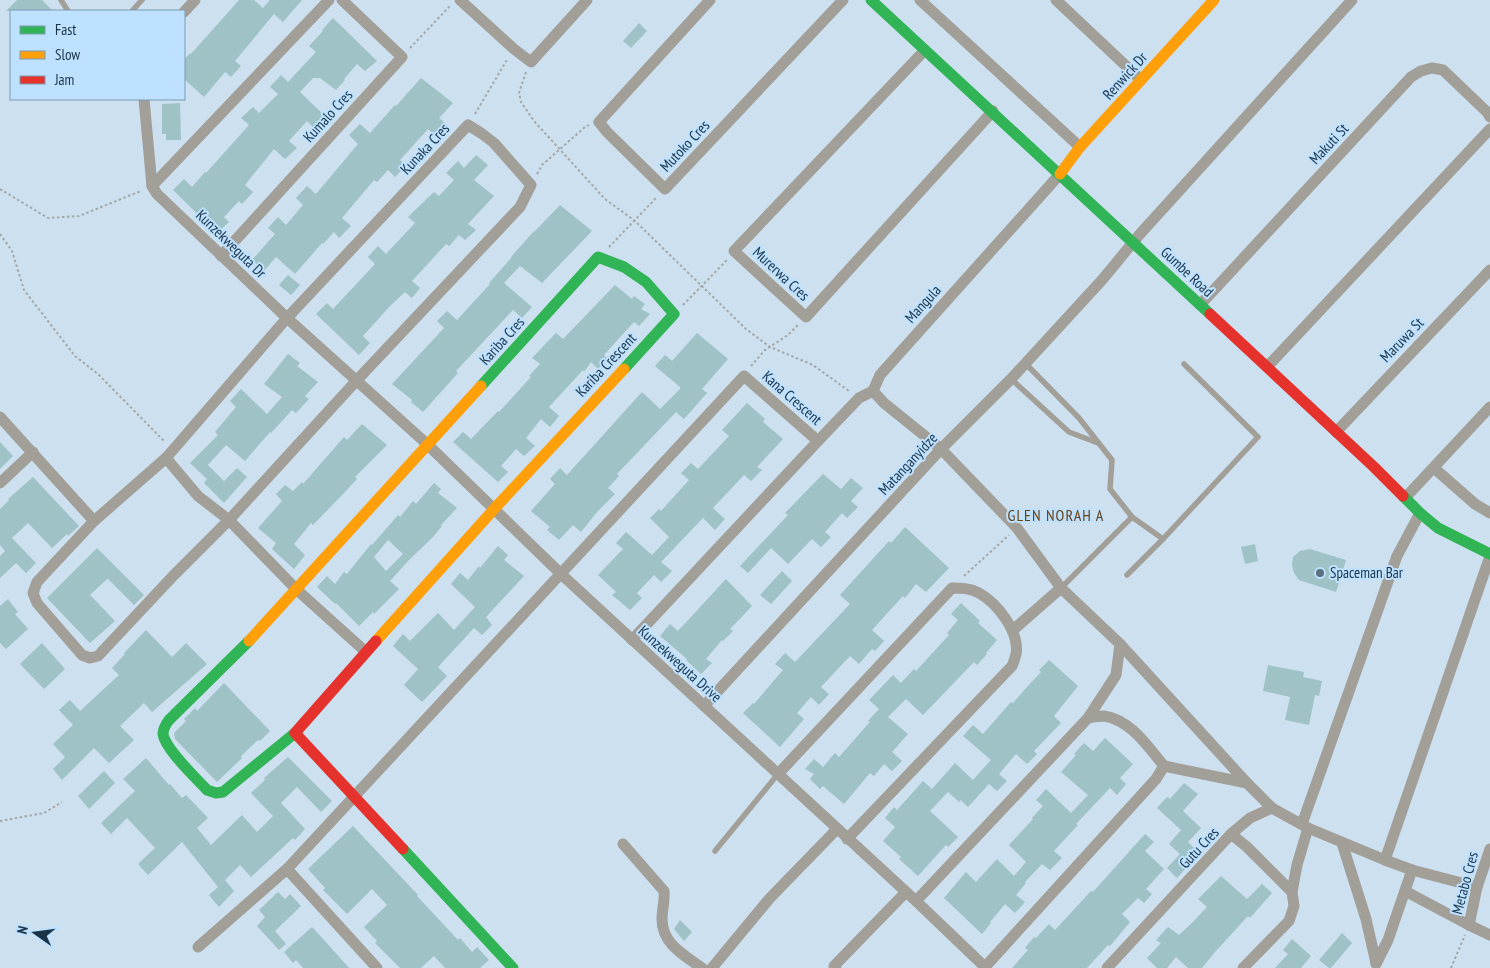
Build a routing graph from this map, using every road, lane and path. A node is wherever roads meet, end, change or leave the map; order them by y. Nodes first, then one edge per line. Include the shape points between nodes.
1 (142, 0) edge
2 (195, 0) edge
3 (329, 0) edge
4 (342, 0) edge
5 (456, 0) edge
6 (460, 0) edge
7 (587, 0) edge
8 (710, 0) edge
9 (843, 0) edge
10 (871, 0) edge
11 (920, 0) edge
12 (1056, 0) edge
13 (1197, 0) edge
14 (1352, 0) edge
15 (1210, 4) edge
16 (133, 10) edge
17 (185, 11) edge
18 (514, 49) junction
19 (925, 50) junction
20 (402, 57) junction
21 (531, 62) junction
22 (1141, 80) junction
23 (144, 100) edge
24 (993, 111) junction
25 (1490, 117) edge
26 (599, 122) junction
27 (468, 125) junction
28 (1490, 129) edge
29 (1080, 147) junction
30 (560, 149) junction
31 (1060, 174) junction
32 (531, 185) junction
33 (152, 186) junction
34 (666, 188) junction
35 (0, 189) edge
36 (635, 221) junction
37 (0, 234) edge
38 (1133, 242) junction
39 (734, 251) junction
40 (222, 256) junction
41 (598, 257) junction
42 (1490, 270) edge
43 (702, 286) junction
44 (1200, 305) junction
45 (674, 314) junction
46 (806, 317) junction
47 (287, 318) junction
48 (770, 347) junction
49 (1025, 363) junction
50 (1184, 364) dead end
51 (1267, 367) junction
52 (744, 376) junction
53 (1011, 379) junction
54 (357, 380) junction
55 (873, 391) junction
56 (859, 398) junction
57 (1490, 407) edge
58 (0, 417) edge
59 (1336, 432) junction
60 (818, 441) junction
61 (428, 444) junction
62 (1099, 444) junction
63 (941, 449) junction
64 (33, 452) junction
65 (170, 454) junction
66 (1434, 468) junction
67 (0, 483) edge
68 (1405, 498) junction
69 (495, 508) junction
70 (1490, 512) edge
71 (1420, 513) junction
72 (1132, 517) junction
73 (229, 520) junction
74 (94, 521) junction
75 (1017, 528) junction
76 (1163, 539) junction
77 (1490, 555) edge
78 (561, 574) junction
79 (1127, 575) dead end
80 (952, 588) junction
81 (1061, 588) junction
82 (296, 589) junction
83 (1013, 630) junction
84 (632, 640) junction
85 (1120, 644) junction
86 (366, 652) junction
87 (704, 706) junction
88 (1088, 718) junction
89 (295, 733) junction
90 (1164, 766) junction
91 (778, 774) junction
92 (1247, 783) junction
93 (355, 797) junction
94 (62, 802) dead end
95 (1272, 808) junction
96 (0, 821) edge
97 (1305, 826) junction
98 (837, 829) junction
99 (1231, 834) junction
100 (847, 838) junction
101 (1342, 843) junction
102 (623, 844) dead end
103 (1490, 849) edge
104 (715, 851) dead end
105 (1385, 860) junction
106 (287, 869) junction
107 (1412, 870) junction
108 (1477, 887) junction
109 (1405, 891) junction
110 (906, 892) junction
111 (1292, 892) junction
112 (916, 901) junction
113 (1469, 926) junction
114 (1490, 935) edge
115 (198, 947) dead end
116 (1376, 966) edge
117 (834, 967) edge
118 (377, 968) edge
119 (513, 968) edge
120 (702, 968) edge
121 (712, 968) edge
122 (985, 968) edge
123 (1107, 968) edge
124 (1243, 968) edge
125 (1451, 968) edge

1 - 16 lane
2 - 17 street
3 - 33 street
4 - 20 street
5 - 20 path
6 - 18 street
7 - 21 street
8 - 26 street
9 - 34 street, Mutoko Cres
10 - 19 street, Gumbe Road
11 - 29 street
12 - 22 street
13 - 15 street
14 - 38 street, Matanganyidze
15 - 22 street, Renwick Dr
18 - 21 street
18 - 27 path
19 - 24 street, Gumbe Road
19 - 39 street, Murerwa Cres
20 - 40 street, Kumalo Cres
21 - 30 path via 521,84 521,102
22 - 29 street, Renwick Dr
23 - 33 street
24 - 31 street, Gumbe Road
24 - 46 street, Murerwa Cres
25 - 44 street, Makuti St via 1443,70 1432,68 1411,77
26 - 30 path via 585,127
26 - 34 street, Mutoko Cres
27 - 32 street, Kunaka Cres via 494,143
27 - 47 street, Kunaka Cres
28 - 51 street
29 - 31 street, Renwick Dr
30 - 32 path via 542,165
30 - 36 path via 605,198
31 - 38 street, Gumbe Road
31 - 55 street, Mangula via 880,375
32 - 54 street via 520,207
33 - 35 path via 79,216 48,218
33 - 40 street, Kunzekweguta Dr
34 - 36 path
36 - 41 path
36 - 43 path
37 - 65 path via 12,252 24,290 75,356 99,375
38 - 44 street, Gumbe Road
38 - 49 street, Matanganyidze
39 - 43 path
39 - 46 street, Murerwa Cres
40 - 47 street, Kunzekweguta Dr
41 - 45 street via 624,266 646,282
41 - 61 street, Kariba Cres
42 - 59 street, Maruwa St
43 - 45 path
43 - 48 path via 746,330
44 - 51 street, Gumbe Road
45 - 69 street, Kariba Crescent
46 - 48 path
47 - 54 street, Kunzekweguta Dr
47 - 65 street, Kunaka Cres
48 - 52 path
48 - 56 path via 813,365
49 - 53 street, Matanganyidze
49 - 62 lane via 1079,418
50 - 76 lane via 1258,437
51 - 59 street, Gumbe Road
52 - 60 street, Kana Crescent
52 - 78 street, Kana Crescent
53 - 62 lane via 1069,432
53 - 63 street, Matanganyidze
54 - 61 street, Kunzekweguta Drive
54 - 73 street
55 - 56 street
55 - 63 street
56 - 60 street
57 - 66 street
58 - 64 street
59 - 68 street, Gumbe Road
60 - 84 street, Kana Crescent
61 - 69 street, Kunzekweguta Drive
61 - 82 street, Kariba Cres
62 - 72 lane via 1112,460 1110,489
63 - 75 street
63 - 87 street, Matanganyidze
64 - 67 street
64 - 74 street
65 - 73 street via 198,496
65 - 74 street, Kunaka Cres
66 - 68 street
66 - 70 street via 1474,504
68 - 71 street, Gumbe Road
69 - 78 street, Kunzekweguta Drive
69 - 86 street, Kariba Crescent
71 - 77 street, Gumbe Road via 1438,528
71 - 97 street via 1398,556
72 - 76 lane
72 - 81 lane
73 - 74 street, Kunaka Cres via 98,656 90,658 75,648 36,603 33,593 37,582
73 - 82 street
75 - 80 path
75 - 81 street
76 - 79 lane
77 - 105 street
78 - 84 street, Kunzekweguta Drive
78 - 93 street, Kana Crescent
80 - 83 street via 978,593 996,606
80 - 91 street
81 - 83 street
81 - 85 street
82 - 86 street
82 - 89 street, Kariba Cres via 169,720 163,733 167,745 208,790 216,793 223,792
83 - 100 street via 1017,653 1012,666
84 - 87 street, Kunzekweguta Drive
85 - 88 street via 1116,675
85 - 92 street
86 - 89 street, Kariba Crescent
87 - 91 street, Kunzekweguta Drive
88 - 90 street via 1102,716 1117,720 1139,736
88 - 112 street
89 - 93 street
90 - 92 street
90 - 122 street via 1156,780
91 - 98 street, Kunzekweguta Drive
91 - 104 lane
92 - 95 street
93 - 106 street, Kana Crescent
93 - 119 street
94 - 96 path via 44,813
95 - 97 street
95 - 99 street via 1250,818
97 - 101 street
97 - 111 street
98 - 100 street, Kunzekweguta Drive
98 - 121 street via 770,898
99 - 111 street, Gutu Cres
99 - 123 street, Gutu Cres
100 - 110 street, Kunzekweguta Drive
101 - 105 street
101 - 116 street via 1366,918
102 - 120 street via 664,891 662,920 665,934 675,949
103 - 108 street, Metabo Cres
105 - 107 street
106 - 115 street, Kana Crescent
106 - 118 street
107 - 108 street
107 - 109 street
108 - 113 street, Metabo Cres
109 - 113 street
109 - 116 street
110 - 112 street, Kunzekweguta Drive
110 - 117 street
111 - 124 street via 1294,906 1289,921
112 - 122 street, Kunzekweguta Drive
113 - 114 street
113 - 125 path

